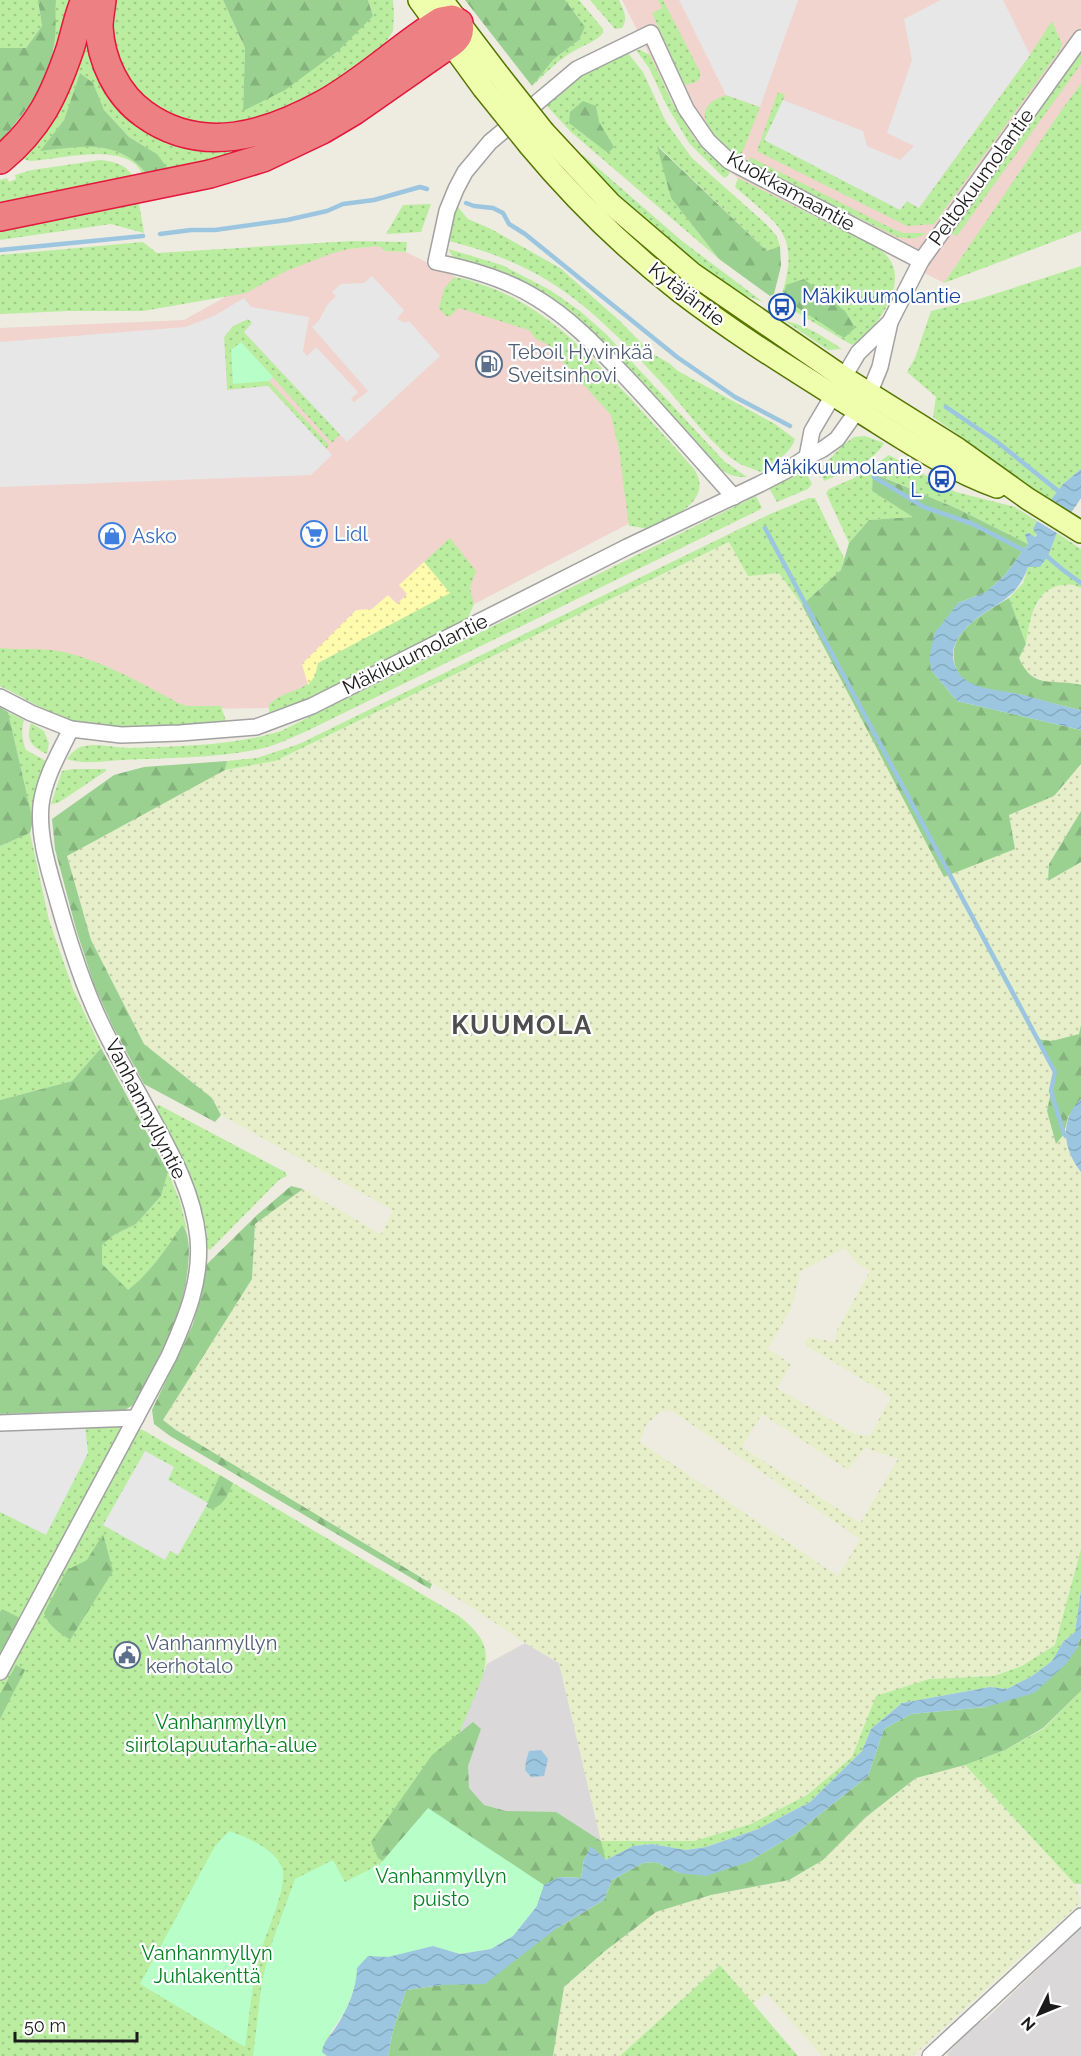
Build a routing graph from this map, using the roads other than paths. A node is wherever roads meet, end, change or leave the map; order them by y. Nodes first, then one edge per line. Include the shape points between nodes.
1 (84, 0) edge
2 (102, 0) edge
3 (419, 0) edge
4 (447, 23) edge
5 (1081, 38) edge
6 (0, 160) edge
7 (0, 217) edge
8 (921, 261) junction
9 (890, 322) junction
10 (838, 386) junction
11 (864, 402) junction
12 (807, 457) junction
13 (734, 497) junction
14 (1081, 532) edge
15 (0, 697) edge
16 (71, 729) junction
17 (136, 1418) junction
18 (0, 1422) edge
19 (0, 1672) edge
20 (1081, 1916) edge
21 (930, 2056) edge

1 - 6 highway via 47,106 32,129
2 - 4 highway via 99,27 104,53 121,92 158,124 204,137 254,134 325,103
3 - 4 street, Kytäjäntie
4 - 7 highway via 354,111 263,158 210,174
4 - 10 street, Kytäjäntie, bridge via 536,139 693,274
5 - 8 street, Peltokuumolantie
8 - 9 street, Peltokuumolantie
8 - 13 street, Kuokkamaantie via 729,161 708,141 686,109 651,33 577,69 490,141 465,172 447,212 436,262 512,285 561,314 639,391
9 - 10 street, Peltokuumolantie via 858,353
9 - 11 street, Peltokuumolantie via 880,367
10 - 11 street, Kytäjäntie
10 - 12 street via 812,431
11 - 12 street, Mäkikuumolantie via 837,439
11 - 14 street, Kytäjäntie via 967,455
12 - 13 street, Mäkikuumolantie
13 - 16 street, Mäkikuumolantie via 312,706 256,727 121,735
15 - 16 street, Mäkikuumolantie
16 - 17 street, Vanhanmyllyntie via 41,805 51,879 92,1004 176,1161 198,1239 198,1276 193,1296 169,1356
17 - 18 street
17 - 19 street, Vanhanmyllyntie
20 - 21 street

